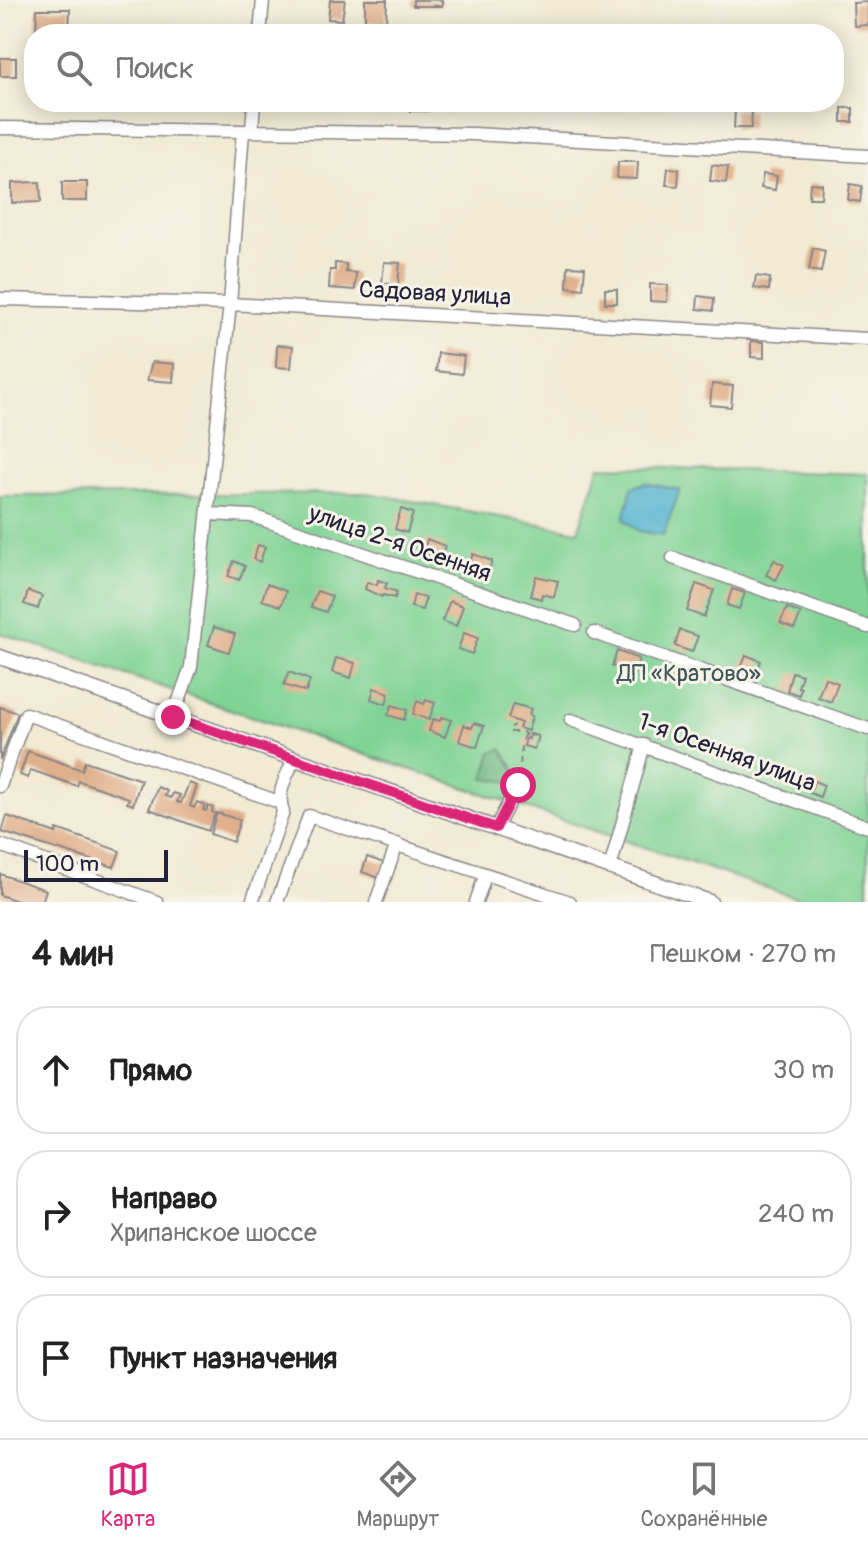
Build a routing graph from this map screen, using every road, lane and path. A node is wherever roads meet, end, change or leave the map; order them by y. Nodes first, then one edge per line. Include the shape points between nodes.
1 (263, 0) edge
2 (261, 24) edge
3 (252, 112) edge
4 (0, 128) edge
5 (247, 130) junction
6 (868, 156) edge
7 (0, 299) edge
8 (230, 304) junction
9 (868, 339) edge
10 (209, 514) junction
11 (673, 558) dead end
12 (575, 625) dead end
13 (868, 627) edge
14 (594, 633) dead end
15 (0, 657) edge
16 (173, 717) junction
17 (571, 720) dead end
18 (868, 729) edge
19 (510, 732) dead end
20 (524, 732) junction
21 (644, 745) junction
22 (535, 749) dead end
23 (294, 759) junction
24 (518, 785) joint
25 (0, 786) edge
26 (279, 802) junction
27 (868, 827) edge
28 (496, 828) junction
29 (397, 844) junction
30 (0, 845) edge
31 (610, 868) junction
32 (485, 876) junction
33 (157, 902) edge
34 (252, 902) edge
35 (277, 902) edge
36 (376, 902) edge
37 (476, 902) edge
38 (570, 902) edge
39 (710, 902) edge

1 - 2 street
3 - 5 street
4 - 5 street
5 - 6 street via 474,134
5 - 8 street
7 - 8 street, Садовая улица
8 - 9 street, Садовая улица
8 - 10 street
10 - 12 street, улица 2-я Осенняя via 252,516
10 - 16 street via 191,667
11 - 13 street
14 - 18 street
15 - 16 main road
16 - 23 main road
17 - 21 street, 1-я Осенняя улица
19 - 20 path
20 - 22 path via 539,736
20 - 24 path
21 - 27 street, 1-я Осенняя улица
21 - 31 street
23 - 26 street
23 - 28 main road
24 - 28 street
25 - 26 street via 26,714
26 - 34 street via 283,812
28 - 31 main road
29 - 32 street
29 - 35 street via 309,816
29 - 36 street
30 - 33 street
31 - 39 main road
32 - 37 street
32 - 38 street

